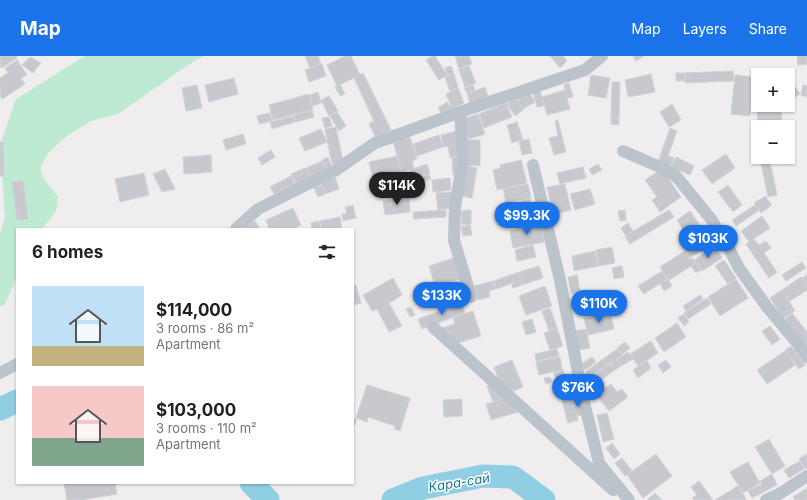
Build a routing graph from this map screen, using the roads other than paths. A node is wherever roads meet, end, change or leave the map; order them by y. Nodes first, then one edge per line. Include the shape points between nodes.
1 (602, 56) edge
2 (460, 112) junction
3 (623, 151) dead end
4 (533, 166) dead end
5 (237, 228) edge
6 (472, 297) dead end
7 (433, 327) dead end
8 (807, 357) edge
9 (16, 365) edge
10 (0, 373) edge
11 (807, 476) edge
12 (624, 500) edge
13 (629, 500) edge
14 (766, 500) edge

1 - 2 street via 585,70
2 - 5 street via 375,144 336,170 258,209
2 - 6 street via 463,160 455,207 454,240
3 - 8 street via 676,176 711,219 739,268
4 - 13 street via 560,280 598,463
7 - 12 street
9 - 10 street
11 - 14 street

